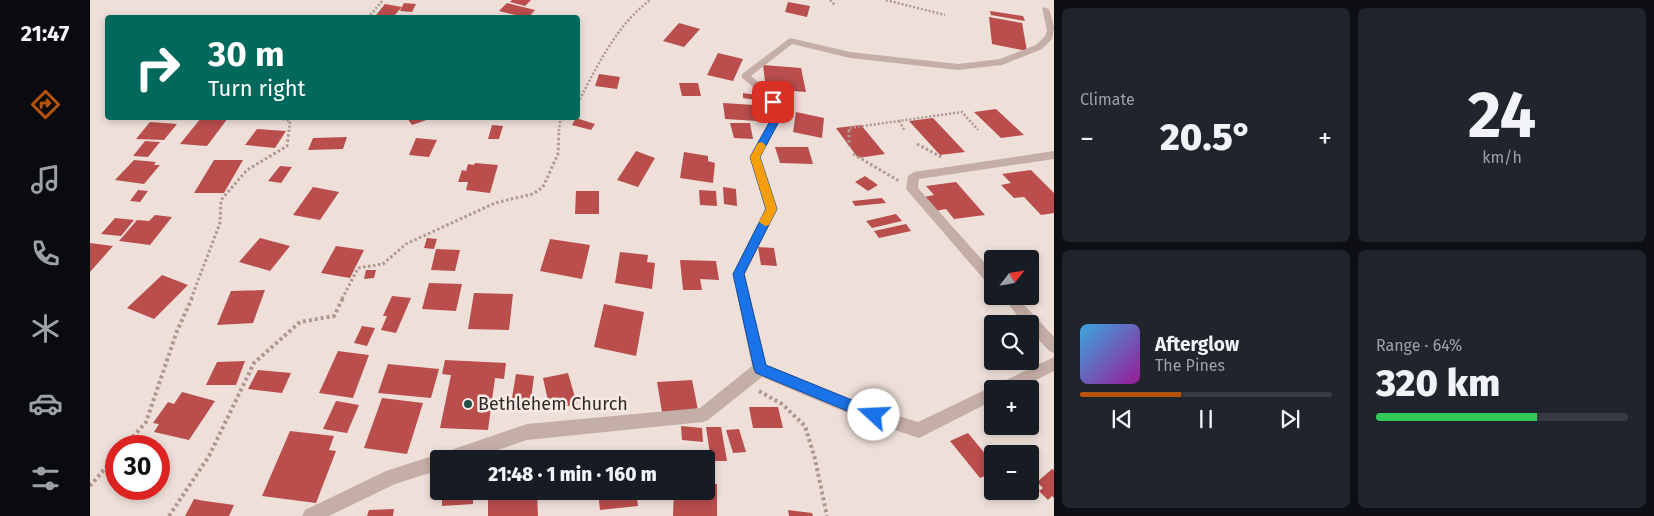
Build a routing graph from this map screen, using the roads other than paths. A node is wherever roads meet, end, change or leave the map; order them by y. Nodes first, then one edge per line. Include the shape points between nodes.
1 (1051, 10) edge
2 (1054, 155) edge
3 (984, 270) edge
4 (1016, 305) edge
5 (1054, 348) edge
6 (1054, 364) edge
7 (760, 369) junction
8 (1021, 380) edge
9 (984, 398) edge
10 (474, 450) edge
11 (430, 465) edge
12 (311, 516) edge

1 - 7 street via 1051,31 1039,48 1002,62 958,67 850,56 790,42 744,76 766,92 780,112 755,157 771,209 738,274
2 - 3 street via 914,176 912,189
4 - 5 street
6 - 8 street
7 - 9 street via 859,411 918,430
7 - 10 street via 703,415 527,432
11 - 12 street via 392,477

